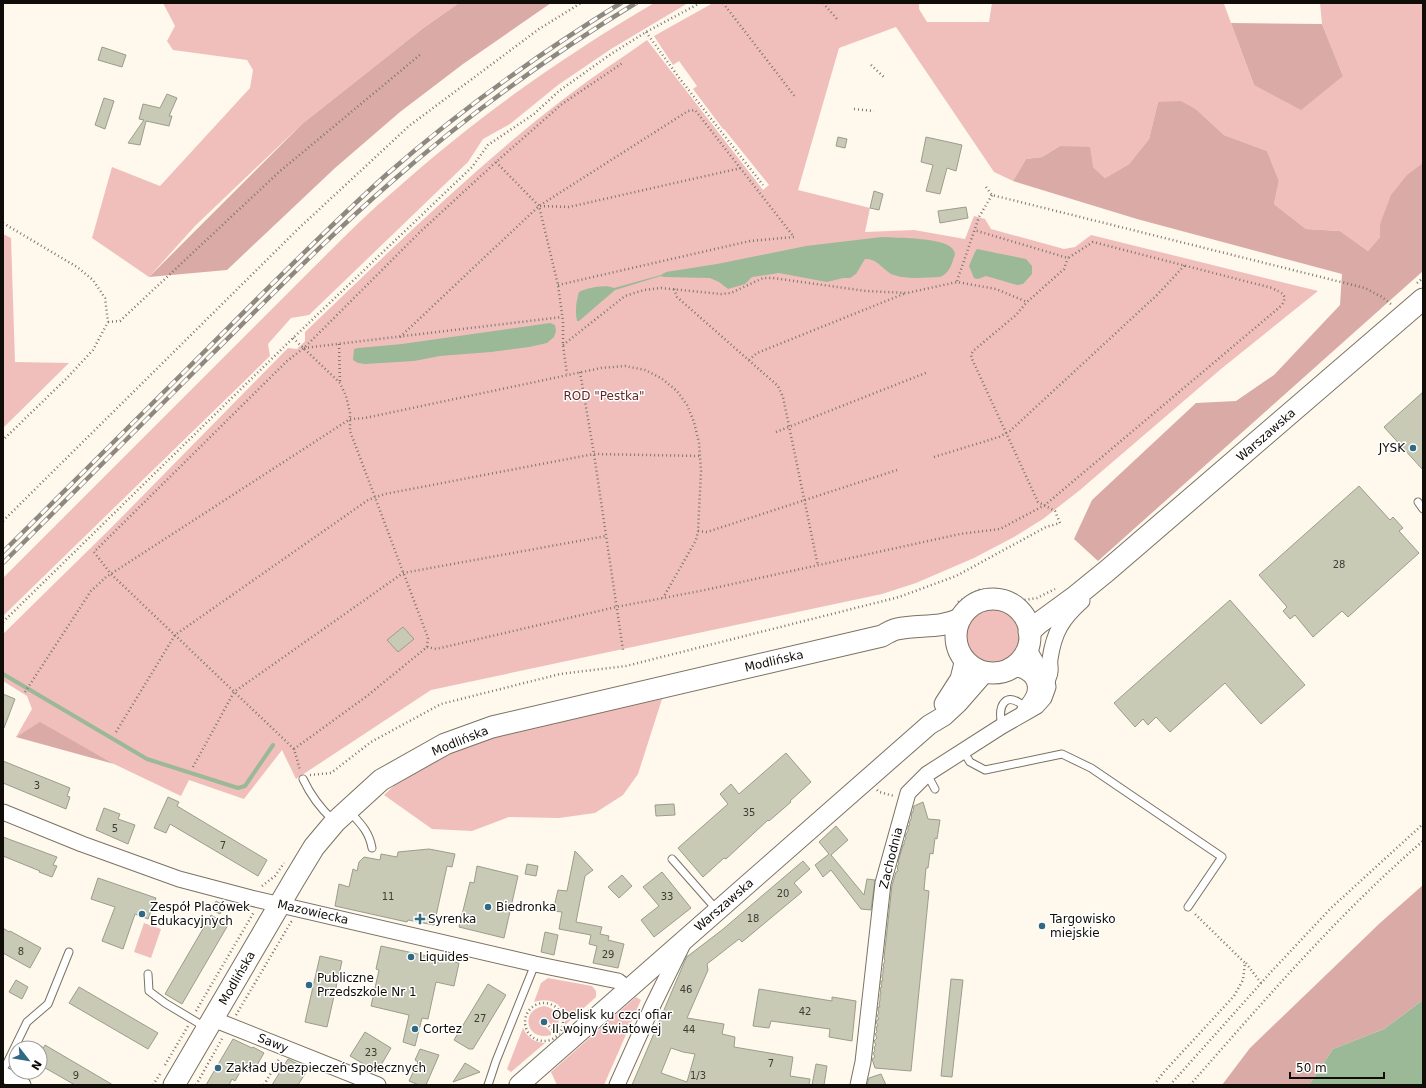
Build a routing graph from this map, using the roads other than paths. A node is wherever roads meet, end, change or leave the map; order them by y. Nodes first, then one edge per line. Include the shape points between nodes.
1 (1417, 293) edge
2 (1418, 502) dead end
3 (1423, 509) edge
4 (1108, 570) junction
5 (961, 610) junction
6 (1019, 610) junction
7 (882, 636) junction
8 (1028, 642) junction
9 (961, 653) junction
10 (1011, 668) junction
11 (985, 672) junction
12 (1047, 681) junction
13 (1024, 711) junction
14 (929, 725) junction
15 (963, 751) junction
16 (927, 774) junction
17 (302, 777) road end
18 (935, 789) dead end
19 (3, 812) edge
20 (341, 816) junction
21 (372, 848) dead end
22 (672, 859) dead end
23 (279, 904) junction
24 (1188, 907) road end
25 (717, 911) junction
26 (686, 938) junction
27 (69, 952) dead end
28 (535, 964) junction
29 (148, 974) dead end
30 (645, 974) junction
31 (628, 989) junction
32 (652, 1006) junction
33 (204, 1022) junction
34 (3, 1068) edge
35 (3, 1074) edge
36 (168, 1078) edge
37 (23, 1085) edge
38 (378, 1085) edge
39 (488, 1085) edge
40 (519, 1085) edge
41 (617, 1085) edge
42 (858, 1085) edge

1 - 4 main road, Warszawska via 1396,309
2 - 3 lane
4 - 6 main road, Warszawska via 1040,605
4 - 8 main road, Warszawska via 1039,623
4 - 12 street, Zachodnia via 1058,628
5 - 6 main road via 965,611 981,601 1000,599
5 - 7 main road, Modlińska via 949,624 896,629
5 - 9 main road via 956,633
6 - 8 main road via 1028,623
7 - 9 main road, Modlińska via 936,640 949,643
7 - 20 main road, Modlińska via 492,727 445,744 387,776
8 - 10 main road via 1021,660
8 - 12 street via 1032,655
9 - 11 main road via 976,668
9 - 14 street, Warszawska via 964,668 960,680
10 - 11 main road via 1005,671
10 - 13 street via 1020,668 1034,680 1035,692
11 - 14 street, Warszawska via 958,703
12 - 13 street, Zachodnia via 1048,687 1044,698 1037,706
13 - 15 street, Zachodnia
14 - 25 street, Warszawska
15 - 16 street, Zachodnia
15 - 24 lane via 970,762 985,770 1062,754 1091,768 1222,857
16 - 18 lane
16 - 42 street, Zachodnia via 908,793 883,883 863,1062
17 - 20 lane via 321,809
19 - 23 street, Mazowiecka via 179,879
20 - 21 lane via 363,826
20 - 23 main road, Modlińska via 314,847
22 - 25 lane
23 - 28 street, Mazowiecka
23 - 33 main road, Modlińska
25 - 26 street, Warszawska
26 - 30 street, Warszawska
26 - 32 street
27 - 34 lane via 48,1004 27,1022
28 - 31 street, Mazowiecka via 618,981
28 - 39 lane
29 - 33 lane via 149,991 165,1003
30 - 31 street, Warszawska
30 - 32 street via 655,988
31 - 40 street, Warszawska
32 - 41 street
33 - 36 main road, Modlińska
33 - 38 street, Sawy via 285,1048
35 - 37 street

